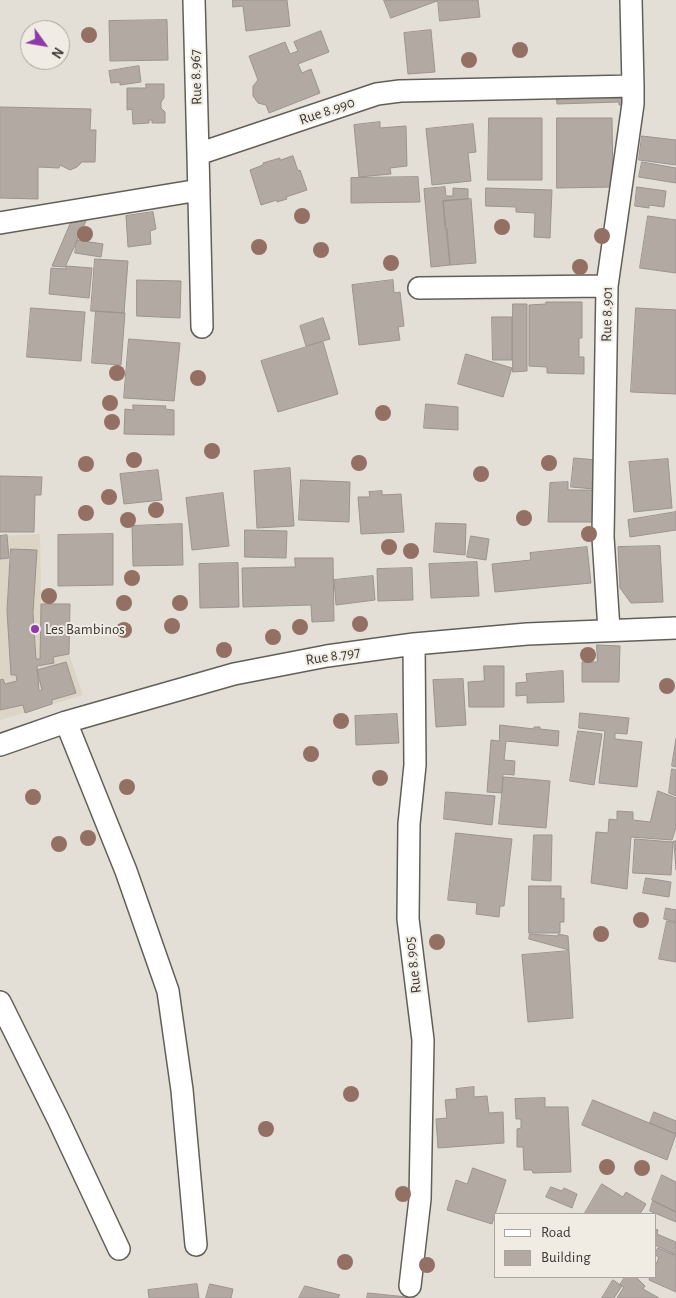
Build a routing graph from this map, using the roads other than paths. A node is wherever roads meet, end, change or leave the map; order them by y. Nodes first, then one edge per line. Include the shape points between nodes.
1 (194, 0) edge
2 (631, 0) edge
3 (634, 86) junction
4 (198, 154) junction
5 (199, 190) junction
6 (0, 223) edge
7 (607, 286) junction
8 (420, 288) dead end
9 (202, 328) dead end
10 (676, 628) edge
11 (609, 630) junction
12 (414, 644) junction
13 (66, 722) junction
14 (0, 744) edge
15 (0, 1002) edge
16 (196, 1244) dead end
17 (119, 1249) dead end
18 (410, 1286) dead end

1 - 4 street, Rue 8.967
2 - 3 street, Rue 8.901
3 - 4 street, Rue 8.990 via 377,94
3 - 7 street, Rue 8.901
4 - 5 street
5 - 6 street
5 - 9 street
7 - 8 street
7 - 11 street, Rue 8.901 via 603,537
10 - 11 street, Rue 8.797
11 - 12 street, Rue 8.797
12 - 13 street, Rue 8.797 via 234,674
12 - 18 street, Rue 8.905 via 415,766 409,824 408,919 422,1040 420,1199
13 - 14 street, Rue 8.797
13 - 16 street via 126,871 168,991 182,1090
15 - 17 street

